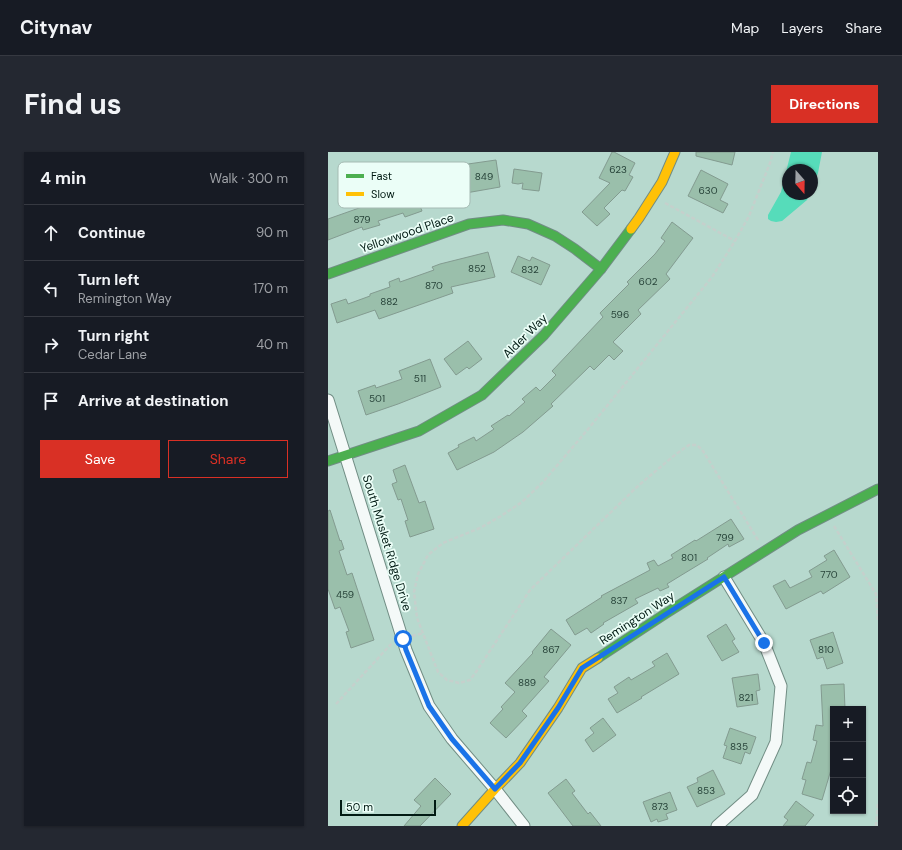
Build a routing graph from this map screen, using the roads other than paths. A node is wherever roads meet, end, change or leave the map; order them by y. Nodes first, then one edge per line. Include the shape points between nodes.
1 (675, 152) edge
2 (601, 269) junction
3 (328, 274) edge
4 (328, 400) edge
5 (346, 455) junction
6 (328, 461) edge
7 (878, 489) edge
8 (724, 577) junction
9 (495, 789) junction
10 (462, 826) edge
11 (524, 826) edge
12 (717, 826) edge

1 - 2 street, Alder Way via 662,182
2 - 3 street, Yellowwood Place via 554,236 528,224 503,220 469,224
2 - 5 street, Alder Way via 544,335 482,395 419,431
4 - 5 street, South Musket Ridge Drive
5 - 6 street, Alder Way
5 - 9 street, South Musket Ridge Drive via 406,650 429,706 452,739
7 - 8 street, Remington Way via 798,530
8 - 9 street, Remington Way via 582,668 520,763
8 - 12 street via 764,643 781,686 776,742 752,795
9 - 10 street, Remington Way
9 - 11 street, South Musket Ridge Drive

